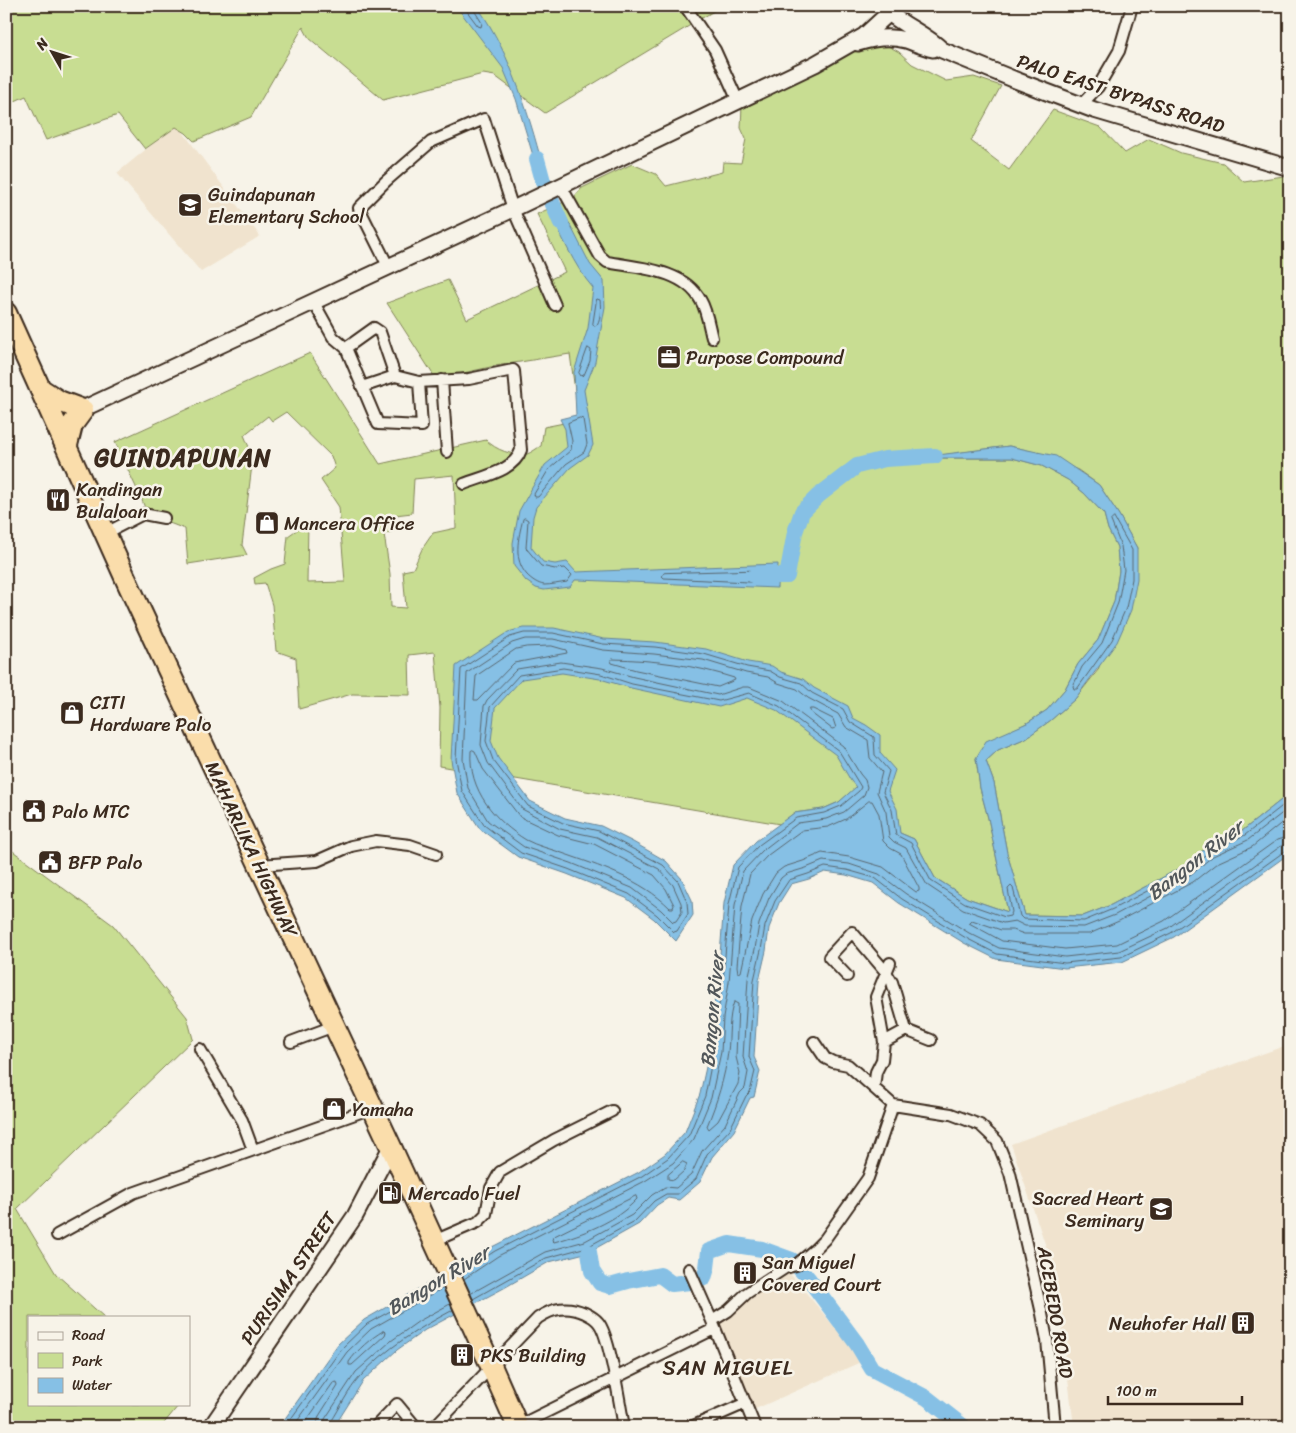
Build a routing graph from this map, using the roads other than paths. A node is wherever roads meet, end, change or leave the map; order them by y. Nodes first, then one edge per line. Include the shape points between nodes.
1 (685, 6) edge
2 (1132, 6) edge
3 (892, 10) edge
4 (877, 25) junction
5 (890, 38) junction
6 (848, 46) junction
7 (942, 50) junction
8 (738, 101) junction
9 (1081, 105) junction
10 (1290, 168) edge
11 (559, 187) junction
12 (513, 209) junction
13 (388, 266) junction
14 (313, 302) junction
15 (555, 305) dead end
16 (6, 313) edge
17 (712, 338) dead end
18 (346, 348) junction
19 (395, 376) junction
20 (442, 380) junction
21 (419, 382) junction
22 (362, 387) junction
23 (42, 390) junction
24 (83, 410) junction
25 (56, 422) junction
26 (67, 445) junction
27 (447, 452) dead end
28 (464, 484) dead end
29 (164, 518) dead end
30 (106, 532) junction
31 (436, 854) dead end
32 (259, 865) junction
33 (888, 967) junction
34 (847, 976) dead end
35 (334, 1026) junction
36 (906, 1030) junction
37 (932, 1040) dead end
38 (291, 1042) dead end
39 (814, 1042) dead end
40 (884, 1042) junction
41 (200, 1049) dead end
42 (874, 1088) junction
43 (892, 1105) junction
44 (372, 1108) junction
45 (612, 1111) dead end
46 (391, 1147) junction
47 (254, 1150) junction
48 (57, 1235) dead end
49 (434, 1241) junction
50 (690, 1269) dead end
51 (713, 1325) junction
52 (492, 1368) junction
53 (614, 1378) junction
54 (746, 1403) junction
55 (517, 1426) edge
56 (211, 1427) edge
57 (376, 1427) edge
58 (416, 1427) edge
59 (434, 1427) edge
60 (624, 1427) edge
61 (690, 1427) edge
62 (755, 1427) edge
63 (1056, 1427) edge

1 - 8 street via 715,50
2 - 9 street via 1119,51 1098,87
3 - 4 main road
3 - 7 main road, PALO EAST BYPASS ROAD via 909,28
4 - 5 main road via 876,33
4 - 6 main road
5 - 6 main road, PALO EAST BYPASS ROAD
5 - 7 main road, PALO EAST BYPASS ROAD
6 - 8 main road
7 - 9 main road, PALO EAST BYPASS ROAD
8 - 11 main road
9 - 10 main road, PALO EAST BYPASS ROAD
11 - 12 main road
11 - 17 street via 600,256 607,262 670,275 689,285 701,301
12 - 13 main road
12 - 13 street via 484,118 431,142 359,208
12 - 15 street
13 - 14 main road
14 - 18 street via 333,337
14 - 24 main road
16 - 23 highway, MAHARLIKA HIGHWAY
18 - 19 street via 377,329
18 - 22 street
19 - 21 street
19 - 22 street
20 - 21 street
20 - 27 street
20 - 28 street via 514,371 521,450 518,459 511,465
21 - 22 street via 422,426 378,424
23 - 24 highway via 59,402
23 - 25 highway, MAHARLIKA HIGHWAY
24 - 25 main road
24 - 26 highway via 72,425
25 - 26 highway, MAHARLIKA HIGHWAY
26 - 30 highway, MAHARLIKA HIGHWAY
29 - 30 street via 143,514
30 - 32 highway, MAHARLIKA HIGHWAY
31 - 32 street via 410,844 376,841 351,846 316,861
32 - 35 highway, MAHARLIKA HIGHWAY
33 - 34 street via 852,932 829,957
33 - 36 street
33 - 40 street via 876,997
35 - 38 street
35 - 44 highway, MAHARLIKA HIGHWAY
36 - 37 street
36 - 40 street
39 - 42 street via 825,1058 848,1065
40 - 42 street
41 - 47 street via 242,1120
42 - 43 street
43 - 51 street via 868,1178 825,1239 796,1265 785,1268 747,1292
43 - 63 street, ACEBEDO ROAD via 951,1114 980,1125 997,1140 1010,1173 1031,1258 1047,1340
44 - 46 highway, MAHARLIKA HIGHWAY
44 - 47 street
45 - 49 street via 500,1172 491,1188 486,1214 478,1222
46 - 49 highway, MAHARLIKA HIGHWAY
46 - 56 main road, PURISIMA STREET via 356,1216
47 - 48 street via 133,1193
49 - 52 highway, MAHARLIKA HIGHWAY
50 - 51 street
51 - 53 street
51 - 54 street
52 - 53 street via 538,1318 549,1310 563,1308 578,1310 598,1322 604,1333
52 - 55 highway, MAHARLIKA HIGHWAY
52 - 59 street
53 - 55 street
53 - 60 street
54 - 61 street
54 - 62 street
57 - 58 street via 397,1404

